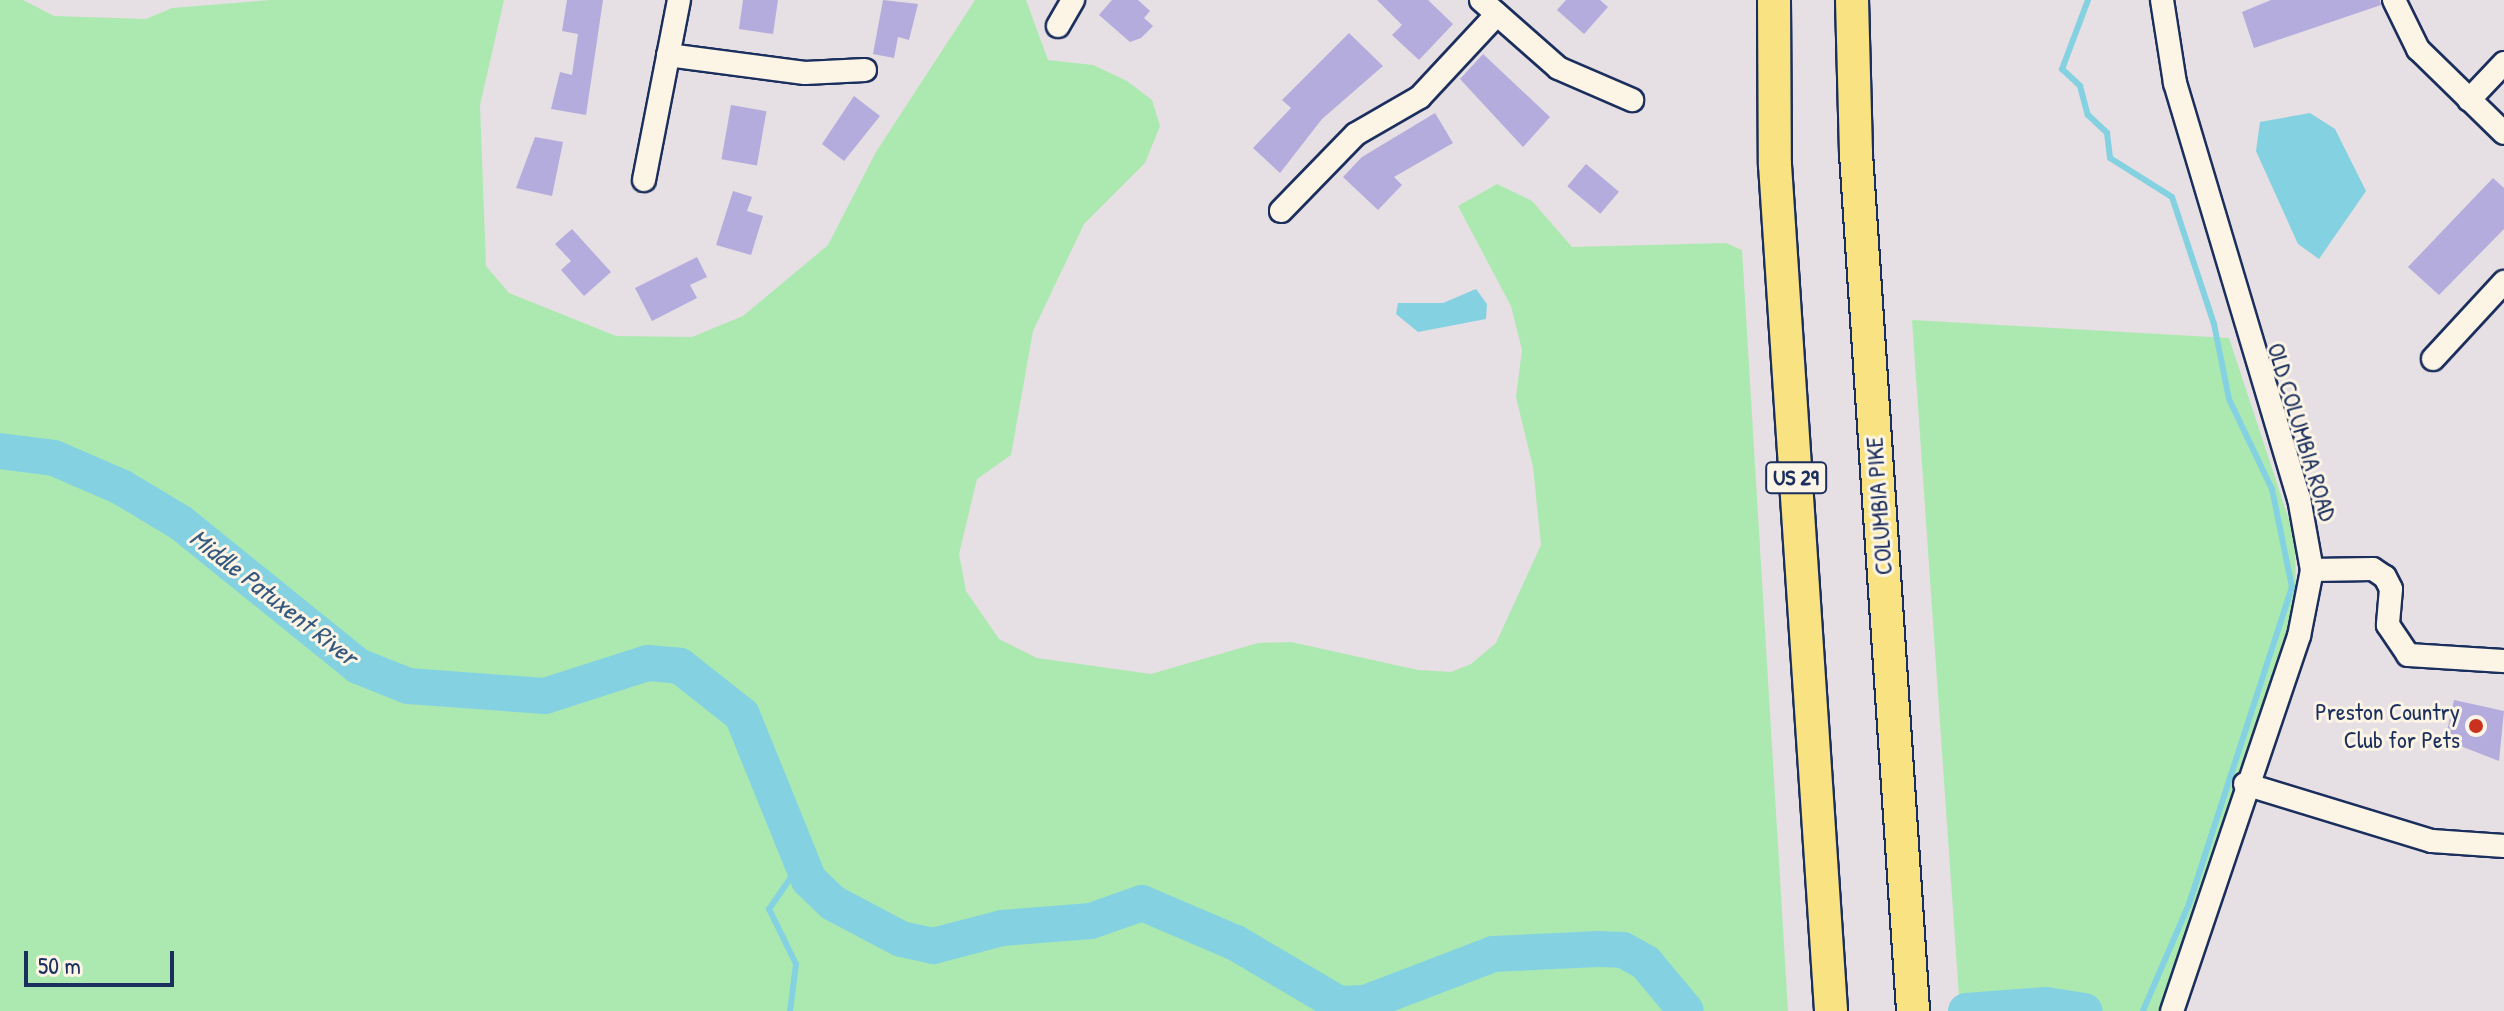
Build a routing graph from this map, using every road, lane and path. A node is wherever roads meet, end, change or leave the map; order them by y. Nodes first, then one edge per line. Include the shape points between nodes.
1 (679, 0) edge
2 (1073, 0) edge
3 (1774, 0) edge
4 (1852, 0) edge
5 (2162, 0) edge
6 (2394, 0) edge
7 (1489, 7) edge
8 (1058, 26) dead end
9 (668, 55) junction
10 (2504, 63) edge
11 (865, 70) dead end
12 (1632, 100) dead end
13 (2469, 100) junction
14 (2504, 133) edge
15 (644, 180) dead end
16 (1281, 211) dead end
17 (2504, 282) edge
18 (2433, 359) dead end
19 (2312, 570) junction
20 (2504, 661) edge
21 (2245, 784) junction
22 (2504, 846) edge
23 (1831, 1011) edge
24 (1913, 1011) edge
25 (2172, 1011) edge

1 - 9 street
2 - 8 street
3 - 23 highway, US 29 via 1775,165
4 - 24 highway, COLUMBIA PIKE via 1856,154
5 - 19 street, OLD COLUMBIA ROAD via 2175,83 2299,498
6 - 13 street via 2418,49
7 - 12 street via 1558,68
7 - 16 street via 1420,97 1356,134
9 - 11 street via 805,73
9 - 15 street
10 - 13 street
13 - 14 street
17 - 18 street
19 - 20 street via 2373,569 2385,577 2392,607 2388,625 2408,655
19 - 21 street, OLD COLUMBIA ROAD via 2299,636
21 - 22 street via 2432,841
21 - 25 street, OLD COLUMBIA ROAD

